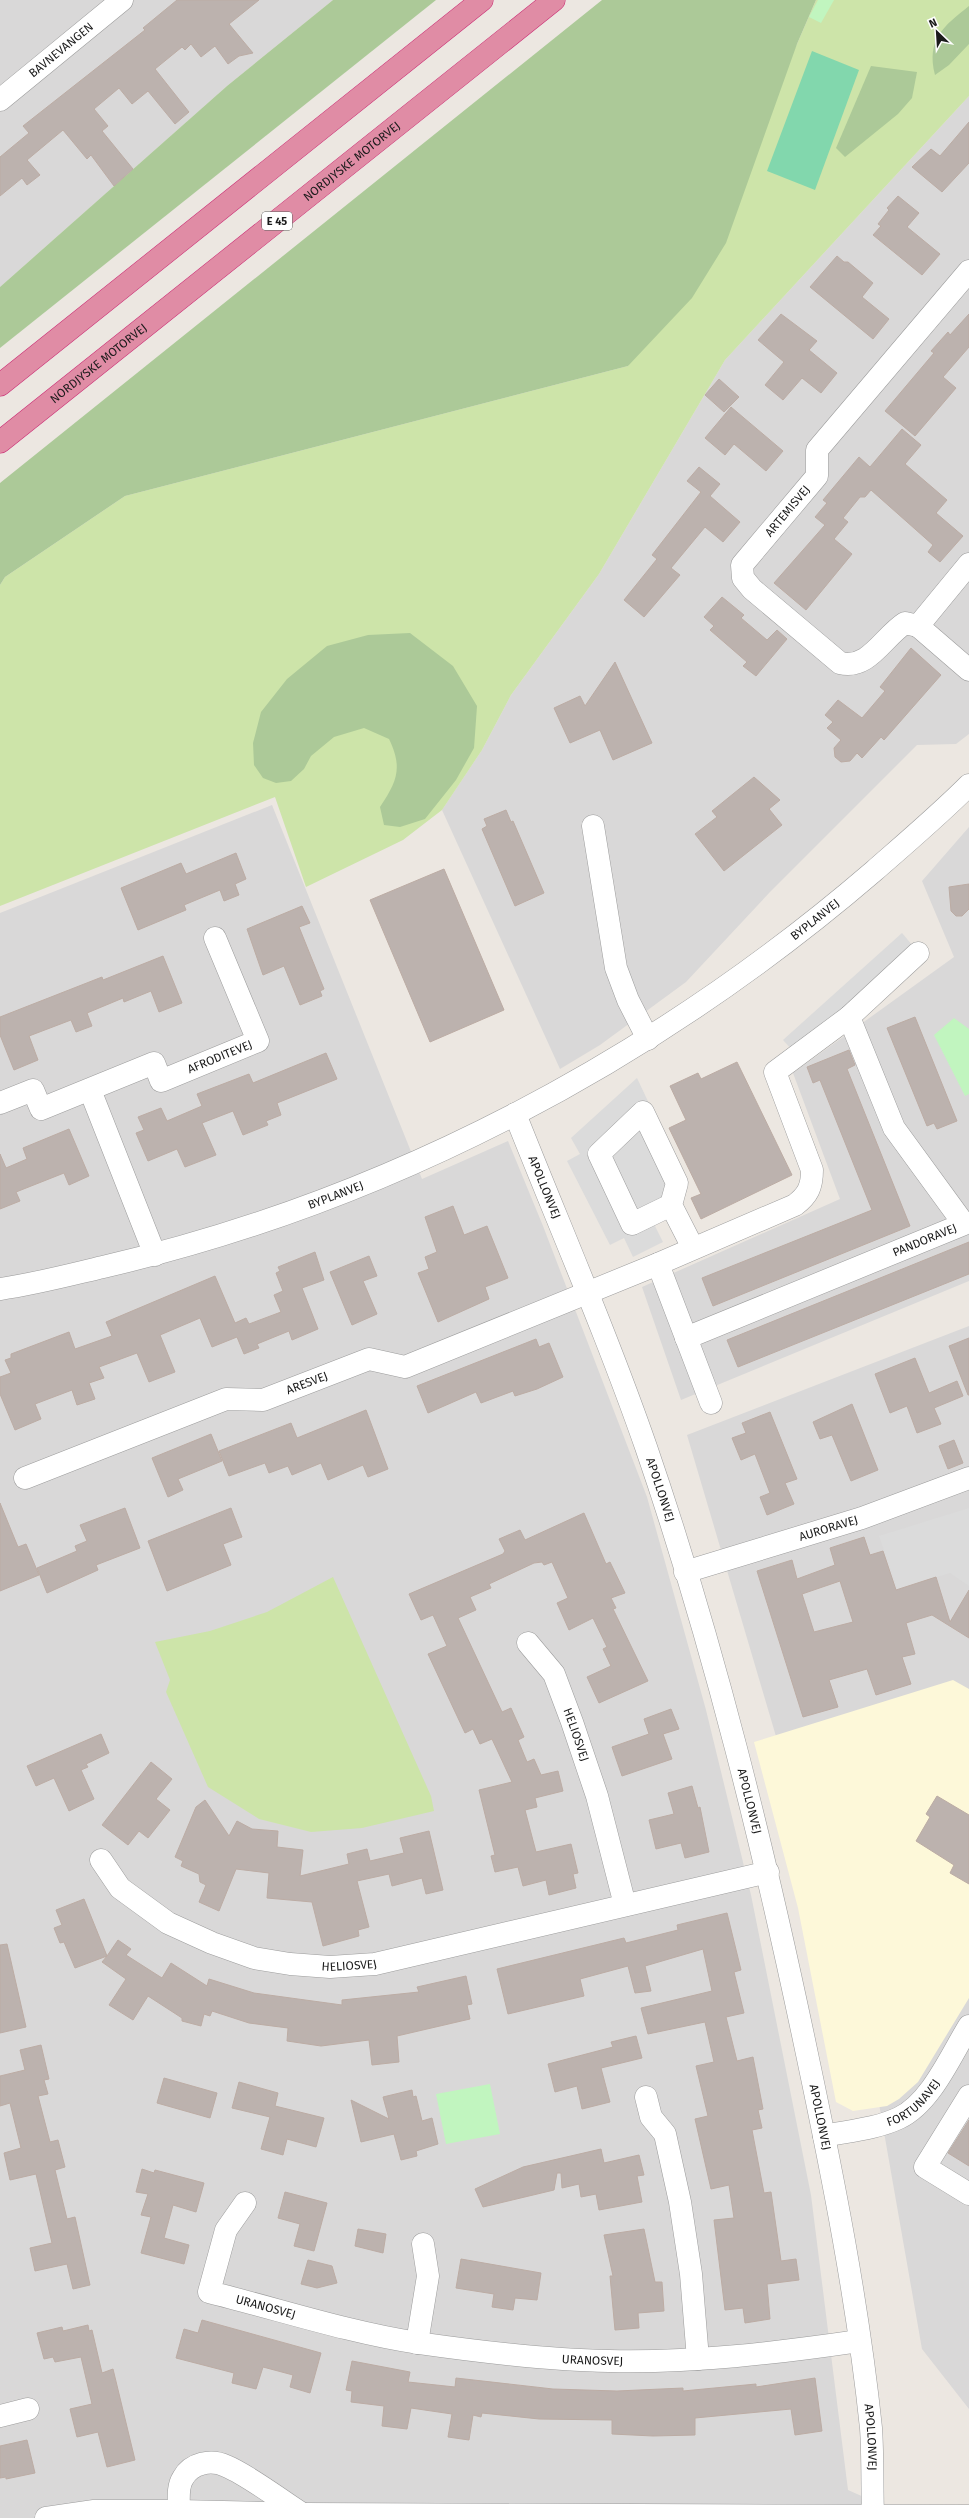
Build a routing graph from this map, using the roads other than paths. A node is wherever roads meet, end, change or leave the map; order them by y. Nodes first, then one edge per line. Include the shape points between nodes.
1 (122, 0) edge
2 (482, 0) edge
3 (554, 0) edge
4 (0, 100) edge
5 (969, 271) edge
6 (0, 384) edge
7 (0, 442) edge
8 (969, 564) edge
9 (918, 626) junction
10 (969, 670) edge
11 (969, 785) edge
12 (593, 826) dead end
13 (215, 938) dead end
14 (918, 953) dead end
15 (849, 1017) junction
16 (648, 1039) junction
17 (90, 1090) junction
18 (0, 1103) edge
19 (515, 1114) junction
20 (671, 1205) junction
21 (693, 1248) junction
22 (155, 1255) junction
23 (658, 1264) junction
24 (0, 1289) edge
25 (587, 1293) junction
26 (686, 1338) junction
27 (710, 1404) dead end
28 (25, 1478) dead end
29 (969, 1478) edge
30 (685, 1572) junction
31 (528, 1643) dead end
32 (101, 1860) dead end
33 (768, 1872) junction
34 (625, 1905) junction
35 (969, 2026) edge
36 (963, 2049) edge
37 (969, 2096) edge
38 (646, 2097) dead end
39 (824, 2136) junction
40 (969, 2194) edge
41 (245, 2203) dead end
42 (423, 2244) dead end
43 (859, 2341) junction
44 (417, 2343) junction
45 (698, 2358) junction
46 (28, 2409) dead end
47 (0, 2416) edge
48 (179, 2511) junction
49 (302, 2514) junction
50 (488, 2516) edge
51 (873, 2516) junction
52 (969, 2516) edge
53 (46, 2518) edge

1 - 4 street, BAVNEVANGEN
2 - 6 highway
3 - 7 highway, NORDJYSKE MOTORVEJ / E 45
5 - 9 street, ARTEMISVEJ via 817,450 817,476 742,564 743,578 752,589 840,663 860,663 893,630 905,623
8 - 9 street
9 - 10 street
11 - 16 street, BYPLANVEJ via 948,807 815,922 732,983
12 - 16 street via 616,968 628,1000
13 - 17 street, AFRODITEVEJ via 258,1042 162,1081 154,1063
14 - 15 street
15 - 21 street via 775,1072 812,1170 812,1184 806,1196 795,1205
15 - 26 street, PANDORAVEJ via 894,1128 964,1224
16 - 19 street, BYPLANVEJ
17 - 18 street, AFRODITEVEJ via 41,1109 33,1090
17 - 22 street
19 - 22 street, BYPLANVEJ via 390,1174 278,1218
19 - 25 street, APOLLONVEJ
20 - 20 street via 632,1224 599,1154 643,1112 677,1183
20 - 21 street
21 - 23 street
22 - 24 street, BYPLANVEJ
23 - 25 street
23 - 26 street
25 - 28 street, ARESVEJ via 404,1367 369,1359 263,1400 226,1399
25 - 30 street, APOLLONVEJ via 646,1448
26 - 27 street
29 - 30 street, AURORAVEJ via 862,1518
30 - 33 street, APOLLONVEJ via 729,1722
31 - 34 street, HELIOSVEJ via 554,1674 572,1722 596,1796
32 - 34 street, HELIOSVEJ via 120,1888 168,1923 254,1958 290,1964 330,1967 375,1964
33 - 34 street, HELIOSVEJ
33 - 39 street, APOLLONVEJ
35 - 36 street, FORTUNAVEJ
36 - 39 street, FORTUNAVEJ via 927,2095 900,2118
37 - 40 street via 925,2167
38 - 45 street via 651,2116 665,2134 680,2202 691,2274
39 - 43 street, APOLLONVEJ
41 - 44 street, URANOSVEJ via 226,2230 209,2292 347,2328
42 - 44 street via 428,2276
43 - 45 street, URANOSVEJ
43 - 51 street, APOLLONVEJ via 871,2431
44 - 45 street, URANOSVEJ via 514,2355 609,2361
46 - 47 street
48 - 49 street
48 - 49 street via 182,2478 198,2464 210,2462 225,2466
48 - 53 street via 94,2511
49 - 50 street
50 - 51 street
51 - 52 street

